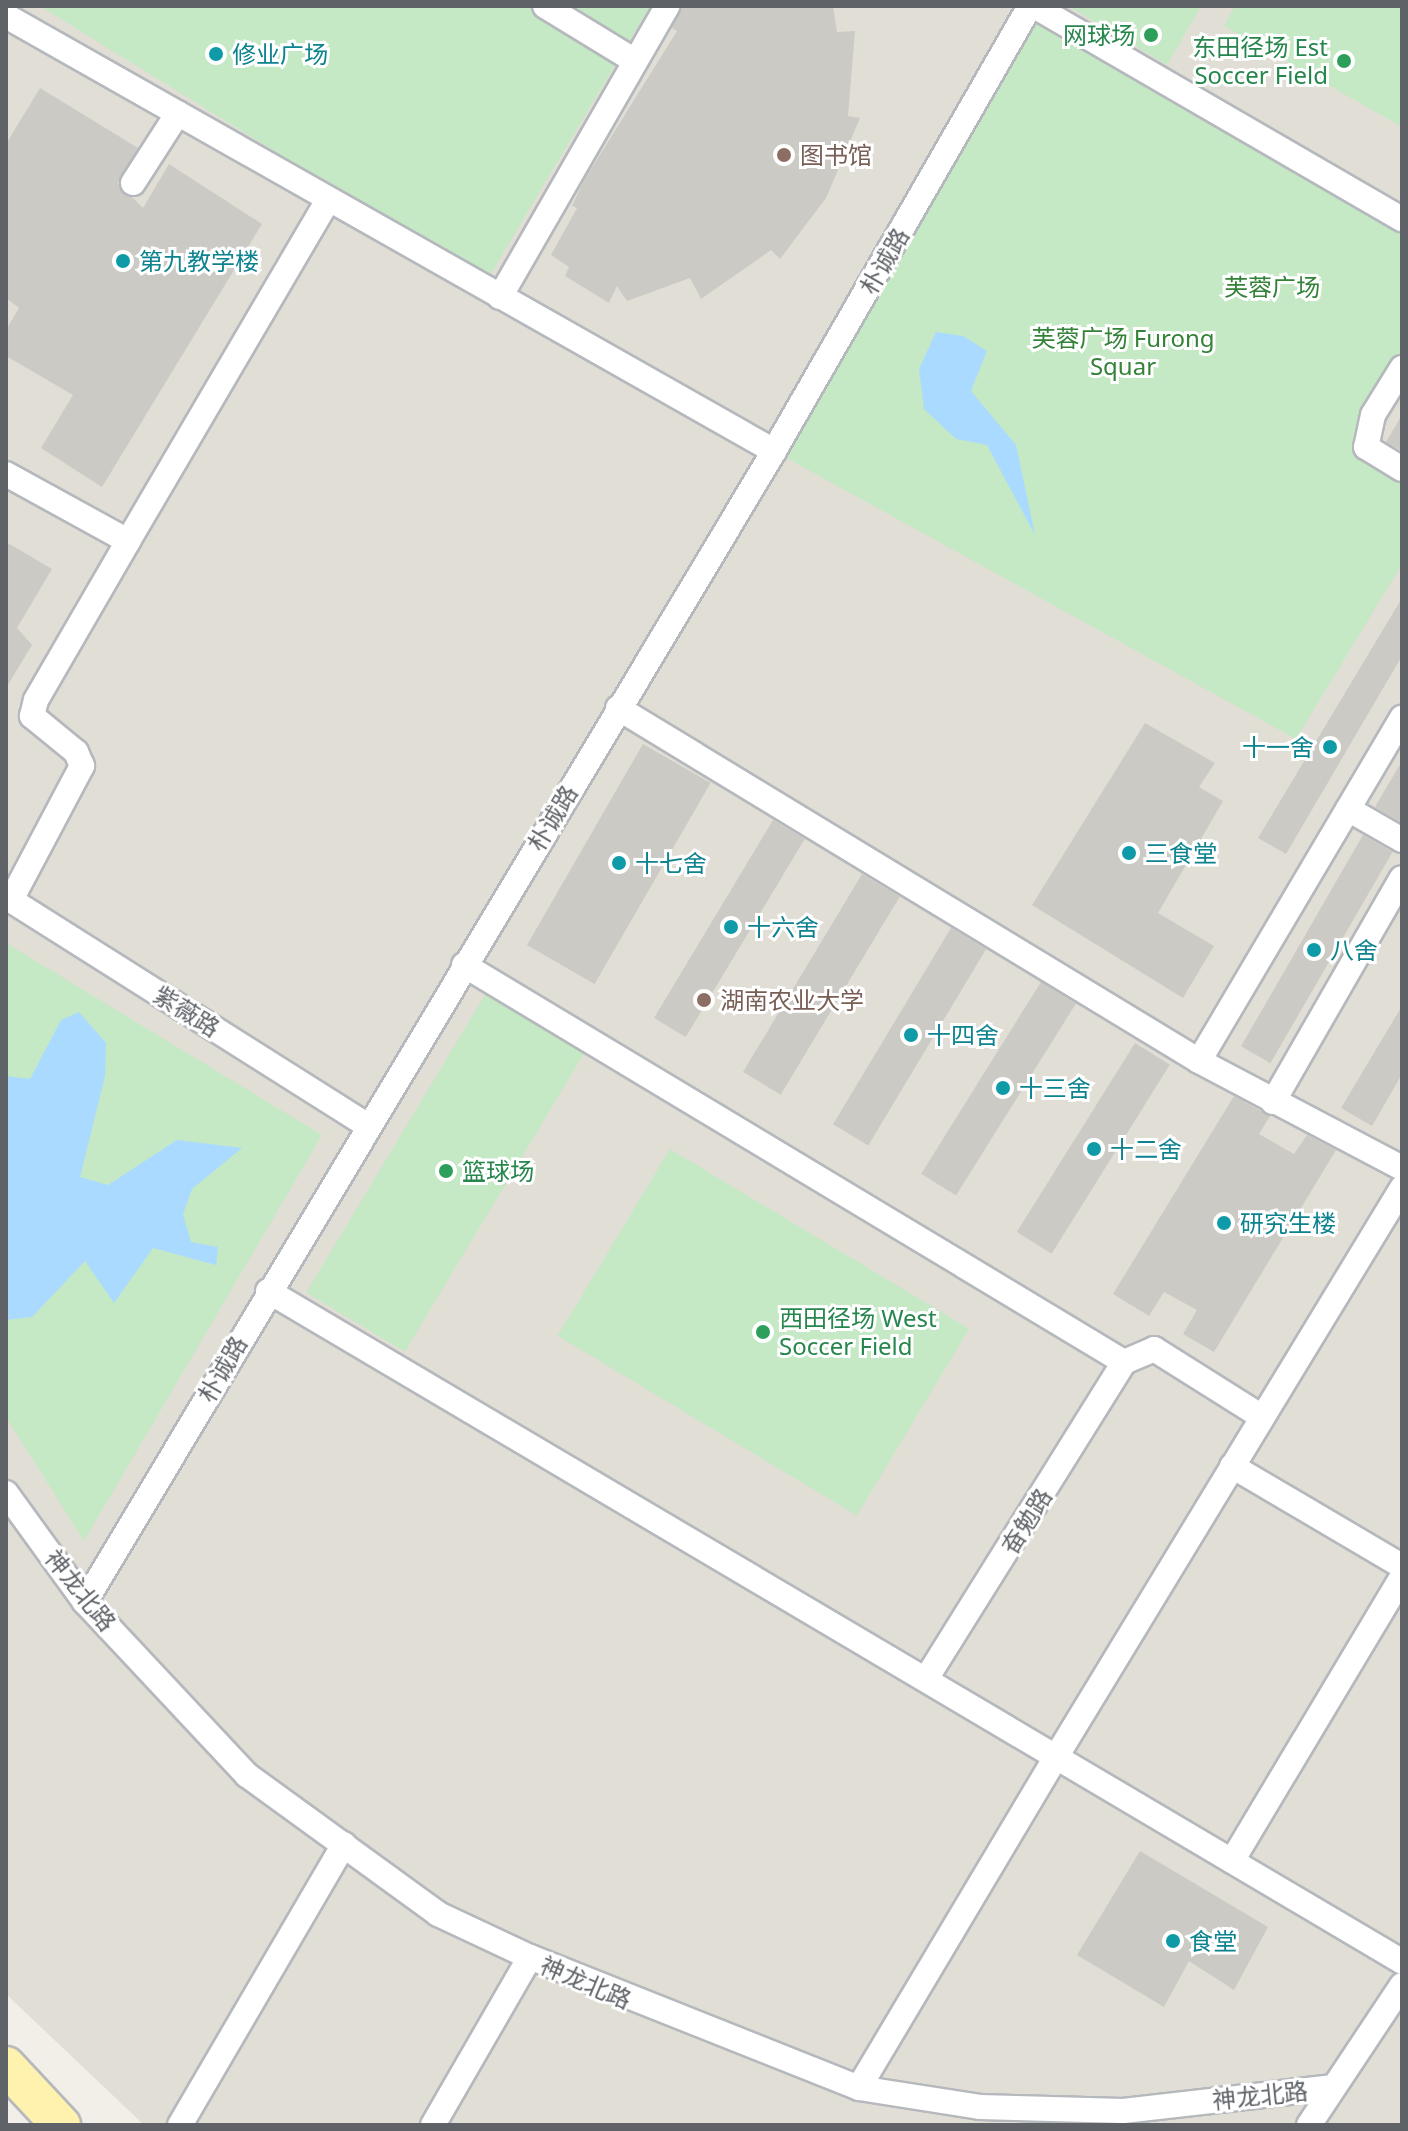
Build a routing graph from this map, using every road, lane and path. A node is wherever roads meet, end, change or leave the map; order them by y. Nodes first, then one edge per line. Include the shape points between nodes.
1 (545, 6) edge
2 (667, 6) edge
3 (1032, 6) edge
4 (6, 16) edge
5 (635, 61) junction
6 (178, 113) junction
7 (133, 183) dead end
8 (327, 202) junction
9 (1402, 219) edge
10 (500, 297) junction
11 (1402, 368) edge
12 (774, 451) junction
13 (1402, 469) edge
14 (6, 474) edge
15 (128, 541) junction
16 (618, 708) junction
17 (1402, 718) edge
18 (1348, 809) junction
19 (1402, 840) edge
20 (1402, 878) edge
21 (8, 899) edge
22 (464, 965) junction
23 (1199, 1061) junction
24 (1273, 1102) junction
25 (368, 1126) junction
26 (1402, 1168) edge
27 (1402, 1188) edge
28 (268, 1291) junction
29 (1124, 1362) junction
30 (1262, 1417) junction
31 (1232, 1466) junction
32 (6, 1493) edge
33 (1402, 1566) edge
34 (1402, 1577) edge
35 (85, 1602) junction
36 (926, 1679) junction
37 (1056, 1757) junction
38 (344, 1844) junction
39 (1232, 1861) junction
40 (530, 1957) junction
41 (1402, 1962) edge
42 (1402, 1985) edge
43 (6, 2066) edge
44 (1334, 2087) junction
45 (859, 2088) junction
46 (61, 2125) edge
47 (180, 2125) edge
48 (433, 2125) edge
49 (1309, 2125) edge

1 - 5 street
2 - 5 street
3 - 9 street
3 - 12 street, 朴诚路
4 - 6 street
5 - 10 street
6 - 7 street
6 - 8 street
8 - 10 street
8 - 15 street
10 - 12 street
11 - 13 street via 1373,415 1366,447
12 - 16 street, 朴诚路
14 - 15 street
15 - 21 street via 36,700 32,716 76,752 82,766
16 - 22 street, 朴诚路
16 - 23 street
17 - 18 street
18 - 19 street
18 - 23 street
20 - 24 street
21 - 25 street, 紫薇路
22 - 25 street, 朴诚路
22 - 29 street
23 - 24 street
24 - 26 street
25 - 28 street, 朴诚路 via 259,1303
27 - 30 street
28 - 35 street, 朴诚路
28 - 36 street
29 - 30 street via 1154,1349
29 - 36 street, 奋勉路
30 - 31 street
31 - 33 street
31 - 37 street
32 - 35 street, 神龙北路
34 - 39 street
35 - 38 street, 神龙北路 via 247,1775
36 - 37 street
37 - 39 street
37 - 45 street
38 - 40 street, 神龙北路 via 438,1914
38 - 47 street
39 - 41 street
40 - 45 street, 神龙北路
40 - 48 street
42 - 44 street
43 - 46 main road
44 - 45 street, 神龙北路 via 1123,2111 980,2107
44 - 49 street

